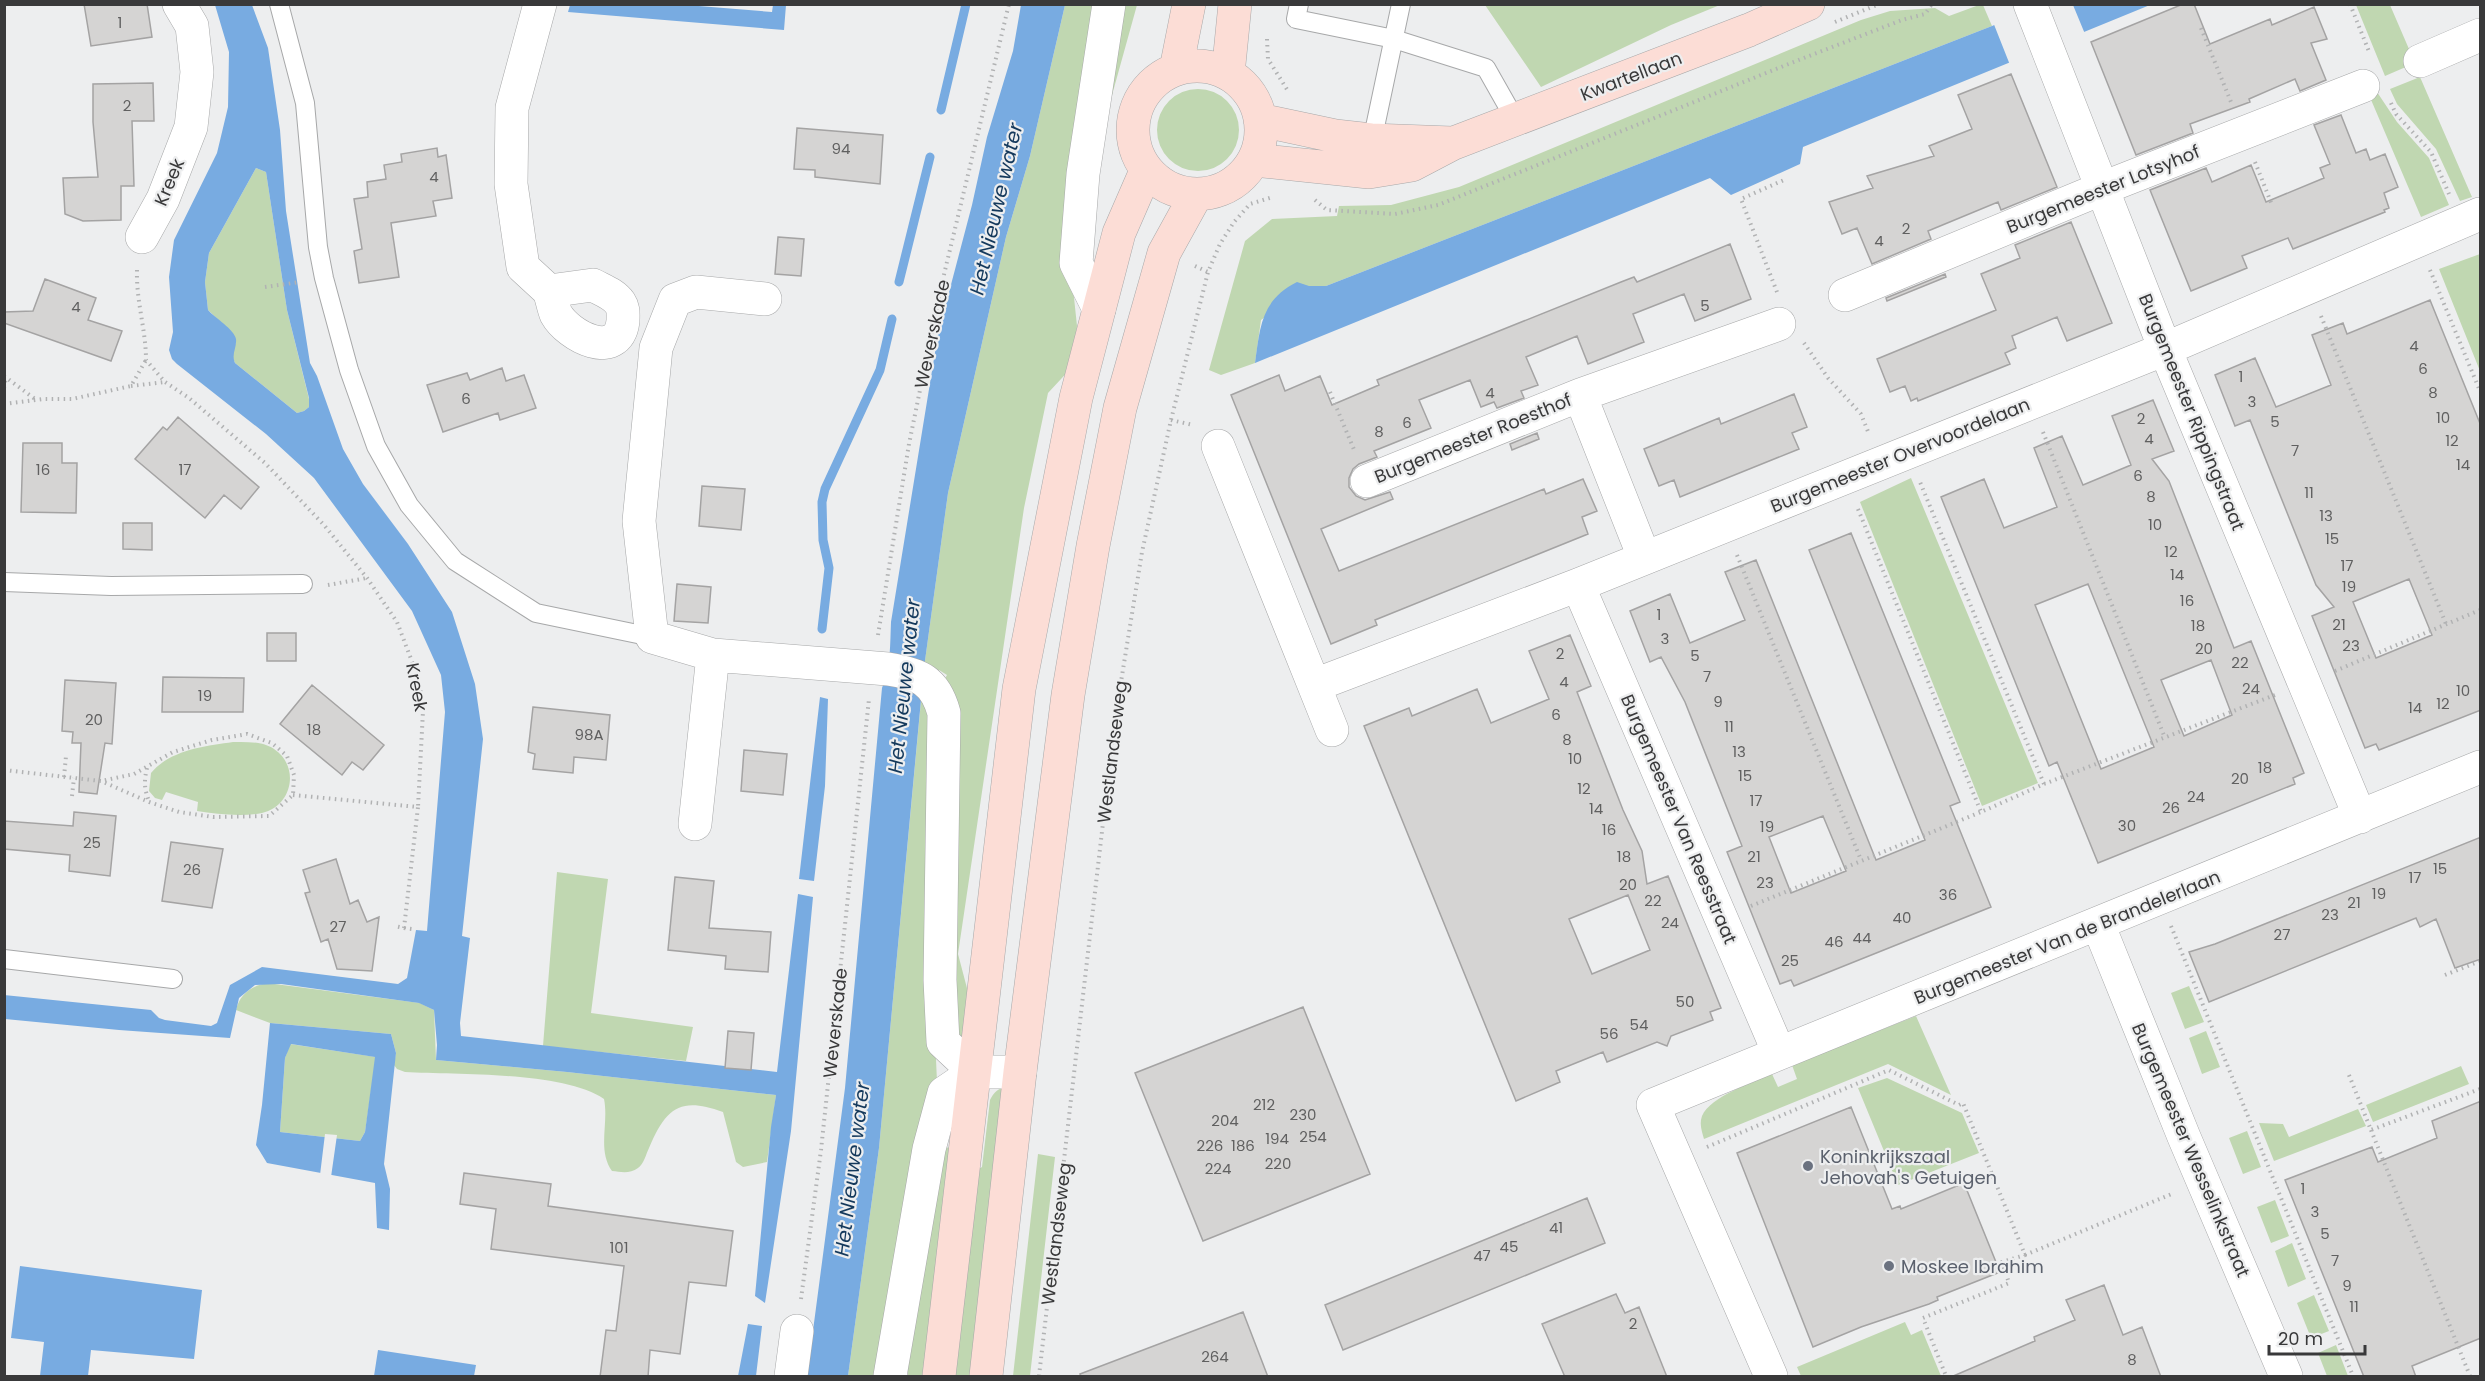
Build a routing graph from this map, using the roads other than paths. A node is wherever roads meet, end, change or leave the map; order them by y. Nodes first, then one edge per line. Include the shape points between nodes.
1 (179, 4) edge
2 (279, 4) edge
3 (540, 4) edge
4 (1109, 4) edge
5 (1190, 4) edge
6 (1235, 4) edge
7 (1299, 4) edge
8 (1401, 4) edge
9 (1808, 4) edge
10 (2030, 4) edge
11 (2481, 35) edge
12 (1394, 39) junction
13 (2420, 61) dead end
14 (1176, 69) junction
15 (1228, 74) junction
16 (2374, 78) road end
17 (1260, 120) junction
18 (1516, 121) junction
19 (1370, 156) junction
20 (1254, 160) junction
21 (1146, 171) junction
22 (2103, 188) junction
23 (1196, 195) junction
24 (2481, 214) edge
25 (142, 237) road end
26 (549, 291) dead end
27 (1845, 295) dead end
28 (765, 299) dead end
29 (1099, 309) junction
30 (1779, 324) dead end
31 (2165, 349) junction
32 (1580, 395) junction
33 (1218, 446) dead end
34 (1367, 481) dead end
35 (1644, 557) junction
36 (4, 582) edge
37 (303, 584) road end
38 (1578, 585) junction
39 (652, 637) junction
40 (713, 655) junction
41 (1315, 685) junction
42 (1332, 730) dead end
43 (2481, 767) edge
44 (2360, 817) junction
45 (696, 824) dead end
46 (2098, 924) junction
47 (4, 959) edge
48 (173, 979) dead end
49 (1779, 1053) junction
50 (975, 1072) junction
51 (1020, 1072) junction
52 (797, 1331) road end
53 (791, 1377) edge
54 (890, 1377) edge
55 (939, 1377) edge
56 (986, 1377) edge
57 (1771, 1377) edge
58 (2286, 1377) edge

1 - 25 street, Kreek via 192,26 197,72 191,127 163,199
2 - 39 lane via 305,103 324,278 349,370 376,446 409,505 455,561 536,613
3 - 26 street via 512,108 511,184 523,267
4 - 29 street via 1083,174 1076,263
5 - 14 main road
6 - 15 main road
7 - 12 lane via 1296,19
8 - 12 lane
9 - 18 main road, Kwartellaan
10 - 22 street, Burgemeester Rippingstraat
11 - 13 street
12 - 18 lane via 1486,68
12 - 19 lane
14 - 15 main road via 1203,66
14 - 21 main road via 1150,86 1135,112 1133,143
15 - 17 main road via 1250,93
16 - 22 street, Burgemeester Lotsyhof
17 - 19 main road, Kwartellaan via 1335,136
17 - 20 main road via 1260,141
18 - 19 main road, Kwartellaan via 1454,143 1412,165
19 - 20 main road, Kwartellaan
20 - 23 main road via 1236,182
21 - 23 main road via 1169,188
21 - 29 main road via 1119,233
22 - 27 street, Burgemeester Lotsyhof
22 - 31 street, Burgemeester Rippingstraat
23 - 51 main road via 1164,253 1120,408 1068,695
24 - 31 street, Burgemeester Overvoordelaan
28 - 39 street via 696,292 675,300 656,348 639,521
29 - 50 main road via 1076,398 1019,689
30 - 32 street, Burgemeester Roesthof
31 - 35 street, Burgemeester Overvoordelaan
31 - 44 street, Burgemeester Rippingstraat
32 - 34 street, Burgemeester Roesthof
32 - 35 street, Burgemeester Roesthof
33 - 41 street
35 - 38 street, Burgemeester Overvoordelaan
36 - 37 lane via 111,586
38 - 41 street, Burgemeester Overvoordelaan
38 - 49 street, Burgemeester Van Reesstraat
39 - 40 street
40 - 45 street
40 - 50 street via 892,670 939,695 944,713 940,980 943,1042
41 - 42 street
43 - 44 street, Burgemeester Van de Brandelerlaan
44 - 46 street, Burgemeester Van de Brandelerlaan
46 - 49 street, Burgemeester Van de Brandelerlaan
46 - 58 street, Burgemeester Wesselinkstraat
47 - 48 lane
49 - 57 street, Burgemeester Van de Brandelerlaan via 1653,1106
50 - 51 street
50 - 54 street via 944,1093 929,1149
50 - 55 main road
51 - 56 main road
52 - 53 street

